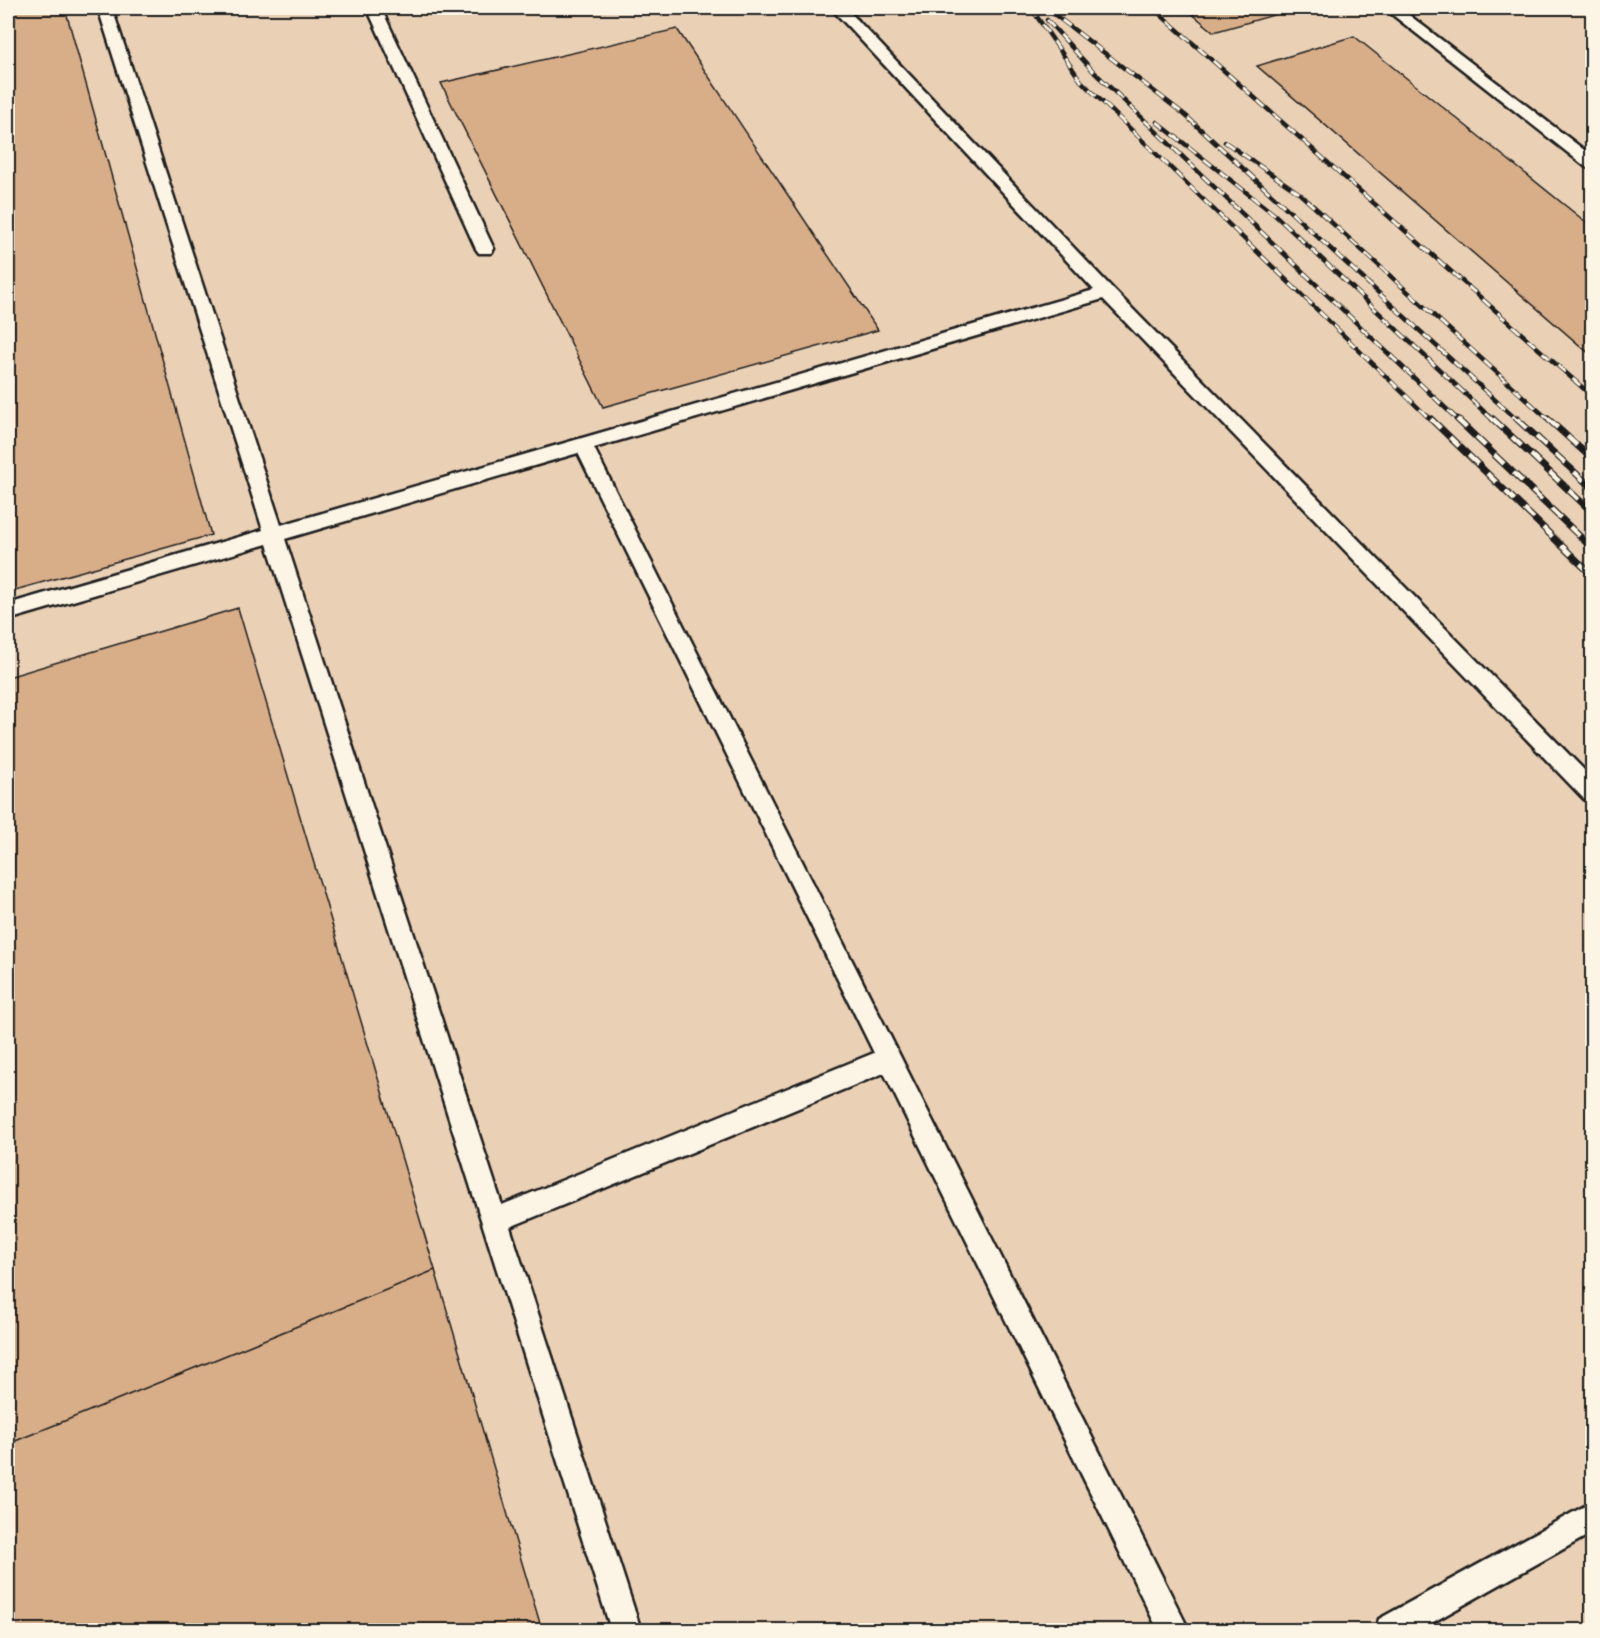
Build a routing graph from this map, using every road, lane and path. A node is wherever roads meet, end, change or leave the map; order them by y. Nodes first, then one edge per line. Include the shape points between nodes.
1 (105, 8) edge
2 (374, 8) edge
3 (838, 8) edge
4 (1391, 8) edge
5 (1593, 164) edge
6 (485, 249) dead end
7 (1106, 292) junction
8 (583, 444) junction
9 (274, 534) junction
10 (8, 612) edge
11 (1593, 792) edge
12 (889, 1059) junction
13 (494, 1221) junction
14 (1593, 1517) edge
15 (626, 1630) edge
16 (1174, 1630) edge
17 (1390, 1630) edge

1 - 9 lane
2 - 6 lane
3 - 7 lane
4 - 5 lane
7 - 8 lane
7 - 11 lane
8 - 9 lane
8 - 12 lane
9 - 10 lane
9 - 13 lane
12 - 13 lane
12 - 16 lane
13 - 15 lane
14 - 17 lane

